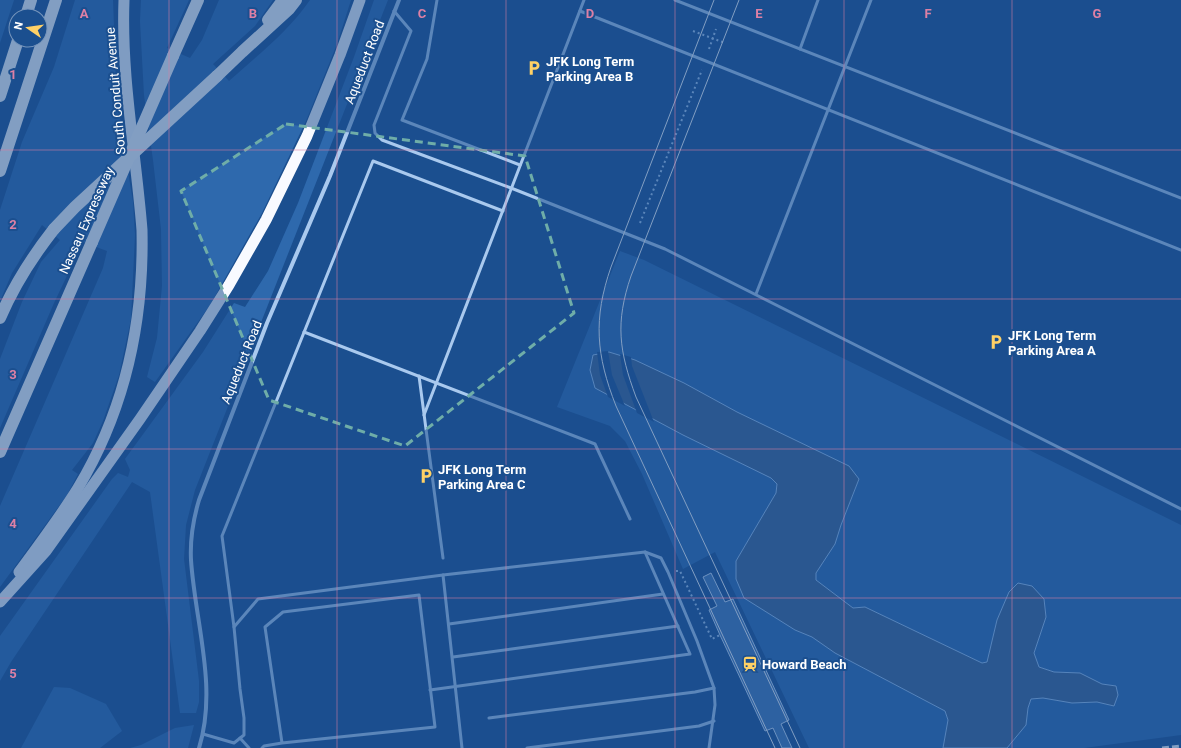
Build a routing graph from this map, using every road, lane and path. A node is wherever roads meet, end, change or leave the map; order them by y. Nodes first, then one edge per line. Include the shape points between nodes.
1 (56, 0) edge
2 (124, 0) edge
3 (198, 0) edge
4 (283, 0) edge
5 (296, 0) edge
6 (360, 0) edge
7 (399, 0) edge
8 (437, 0) edge
9 (584, 0) edge
10 (675, 0) edge
11 (818, 0) edge
12 (872, 0) edge
13 (580, 10) junction
14 (394, 11) junction
15 (716, 29) dead end
16 (693, 31) dead end
17 (713, 38) junction
18 (725, 43) dead end
19 (15, 48) edge
20 (800, 49) junction
21 (709, 50) dead end
22 (242, 52) junction
23 (845, 67) junction
24 (702, 70) dead end
25 (0, 96) edge
26 (829, 110) junction
27 (520, 165) junction
28 (0, 171) edge
29 (511, 188) junction
30 (1181, 198) edge
31 (503, 210) junction
32 (640, 224) dead end
33 (1181, 250) edge
34 (756, 294) junction
35 (0, 318) edge
36 (304, 332) junction
37 (419, 376) junction
38 (436, 383) junction
39 (424, 415) junction
40 (0, 452) edge
41 (1181, 509) edge
42 (630, 518) dead end
43 (645, 552) junction
44 (443, 558) dead end
45 (668, 572) junction
46 (443, 575) junction
47 (663, 594) junction
48 (0, 601) edge
49 (449, 624) junction
50 (678, 626) junction
51 (234, 627) junction
52 (720, 635) dead end
53 (453, 657) junction
54 (456, 687) junction
55 (714, 688) junction
56 (430, 690) junction
57 (489, 718) dead end
58 (714, 722) junction
59 (203, 734) junction
60 (240, 738) junction
61 (282, 743) junction
62 (199, 748) edge
63 (249, 748) edge
64 (262, 748) edge
65 (462, 748) edge
66 (527, 748) edge
67 (709, 748) edge

1 - 28 highway
2 - 48 highway, South Conduit Avenue via 125,71 142,253 134,345 116,407 89,468
3 - 40 highway, Nassau Expressway, bridge
4 - 22 highway
5 - 22 highway via 290,9
6 - 48 highway via 304,142 266,220 229,285 140,420 46,552
7 - 14 street, Aqueduct Road
8 - 27 lane via 427,60 402,120
9 - 13 lane
10 - 20 lane
11 - 20 lane
12 - 23 lane
13 - 26 lane
13 - 27 lane
14 - 29 lane via 411,31 374,125 375,133 382,140
14 - 59 street, Aqueduct Road via 330,176 208,473 197,507 192,529 191,560 206,678
15 - 17 path
16 - 17 path
17 - 18 path
17 - 21 path
19 - 25 highway
20 - 23 lane
22 - 35 highway, bridge via 54,229 27,265
23 - 26 lane
23 - 30 lane
24 - 32 path
26 - 33 lane
26 - 34 lane
27 - 29 lane
29 - 31 lane
29 - 34 lane via 665,249
31 - 36 lane via 373,161
31 - 38 lane
34 - 41 lane
36 - 37 lane
36 - 51 lane via 222,536
37 - 38 lane
37 - 39 lane
38 - 39 lane
38 - 42 lane via 595,444
39 - 44 lane
43 - 45 lane via 661,558
43 - 46 lane
43 - 47 lane
45 - 52 path via 680,571 712,639
45 - 55 lane
46 - 49 lane
46 - 51 lane via 258,599
47 - 49 lane
47 - 50 lane
49 - 53 lane
50 - 53 lane
50 - 54 lane via 690,654
51 - 60 lane via 244,718 244,735
53 - 54 lane
54 - 56 lane
54 - 65 lane
55 - 57 lane
55 - 58 lane
56 - 61 lane via 435,727
56 - 61 lane via 418,595 283,612 266,627
58 - 66 lane
58 - 67 lane
59 - 60 lane via 234,743
59 - 62 street, Aqueduct Road
60 - 63 lane
61 - 64 lane

